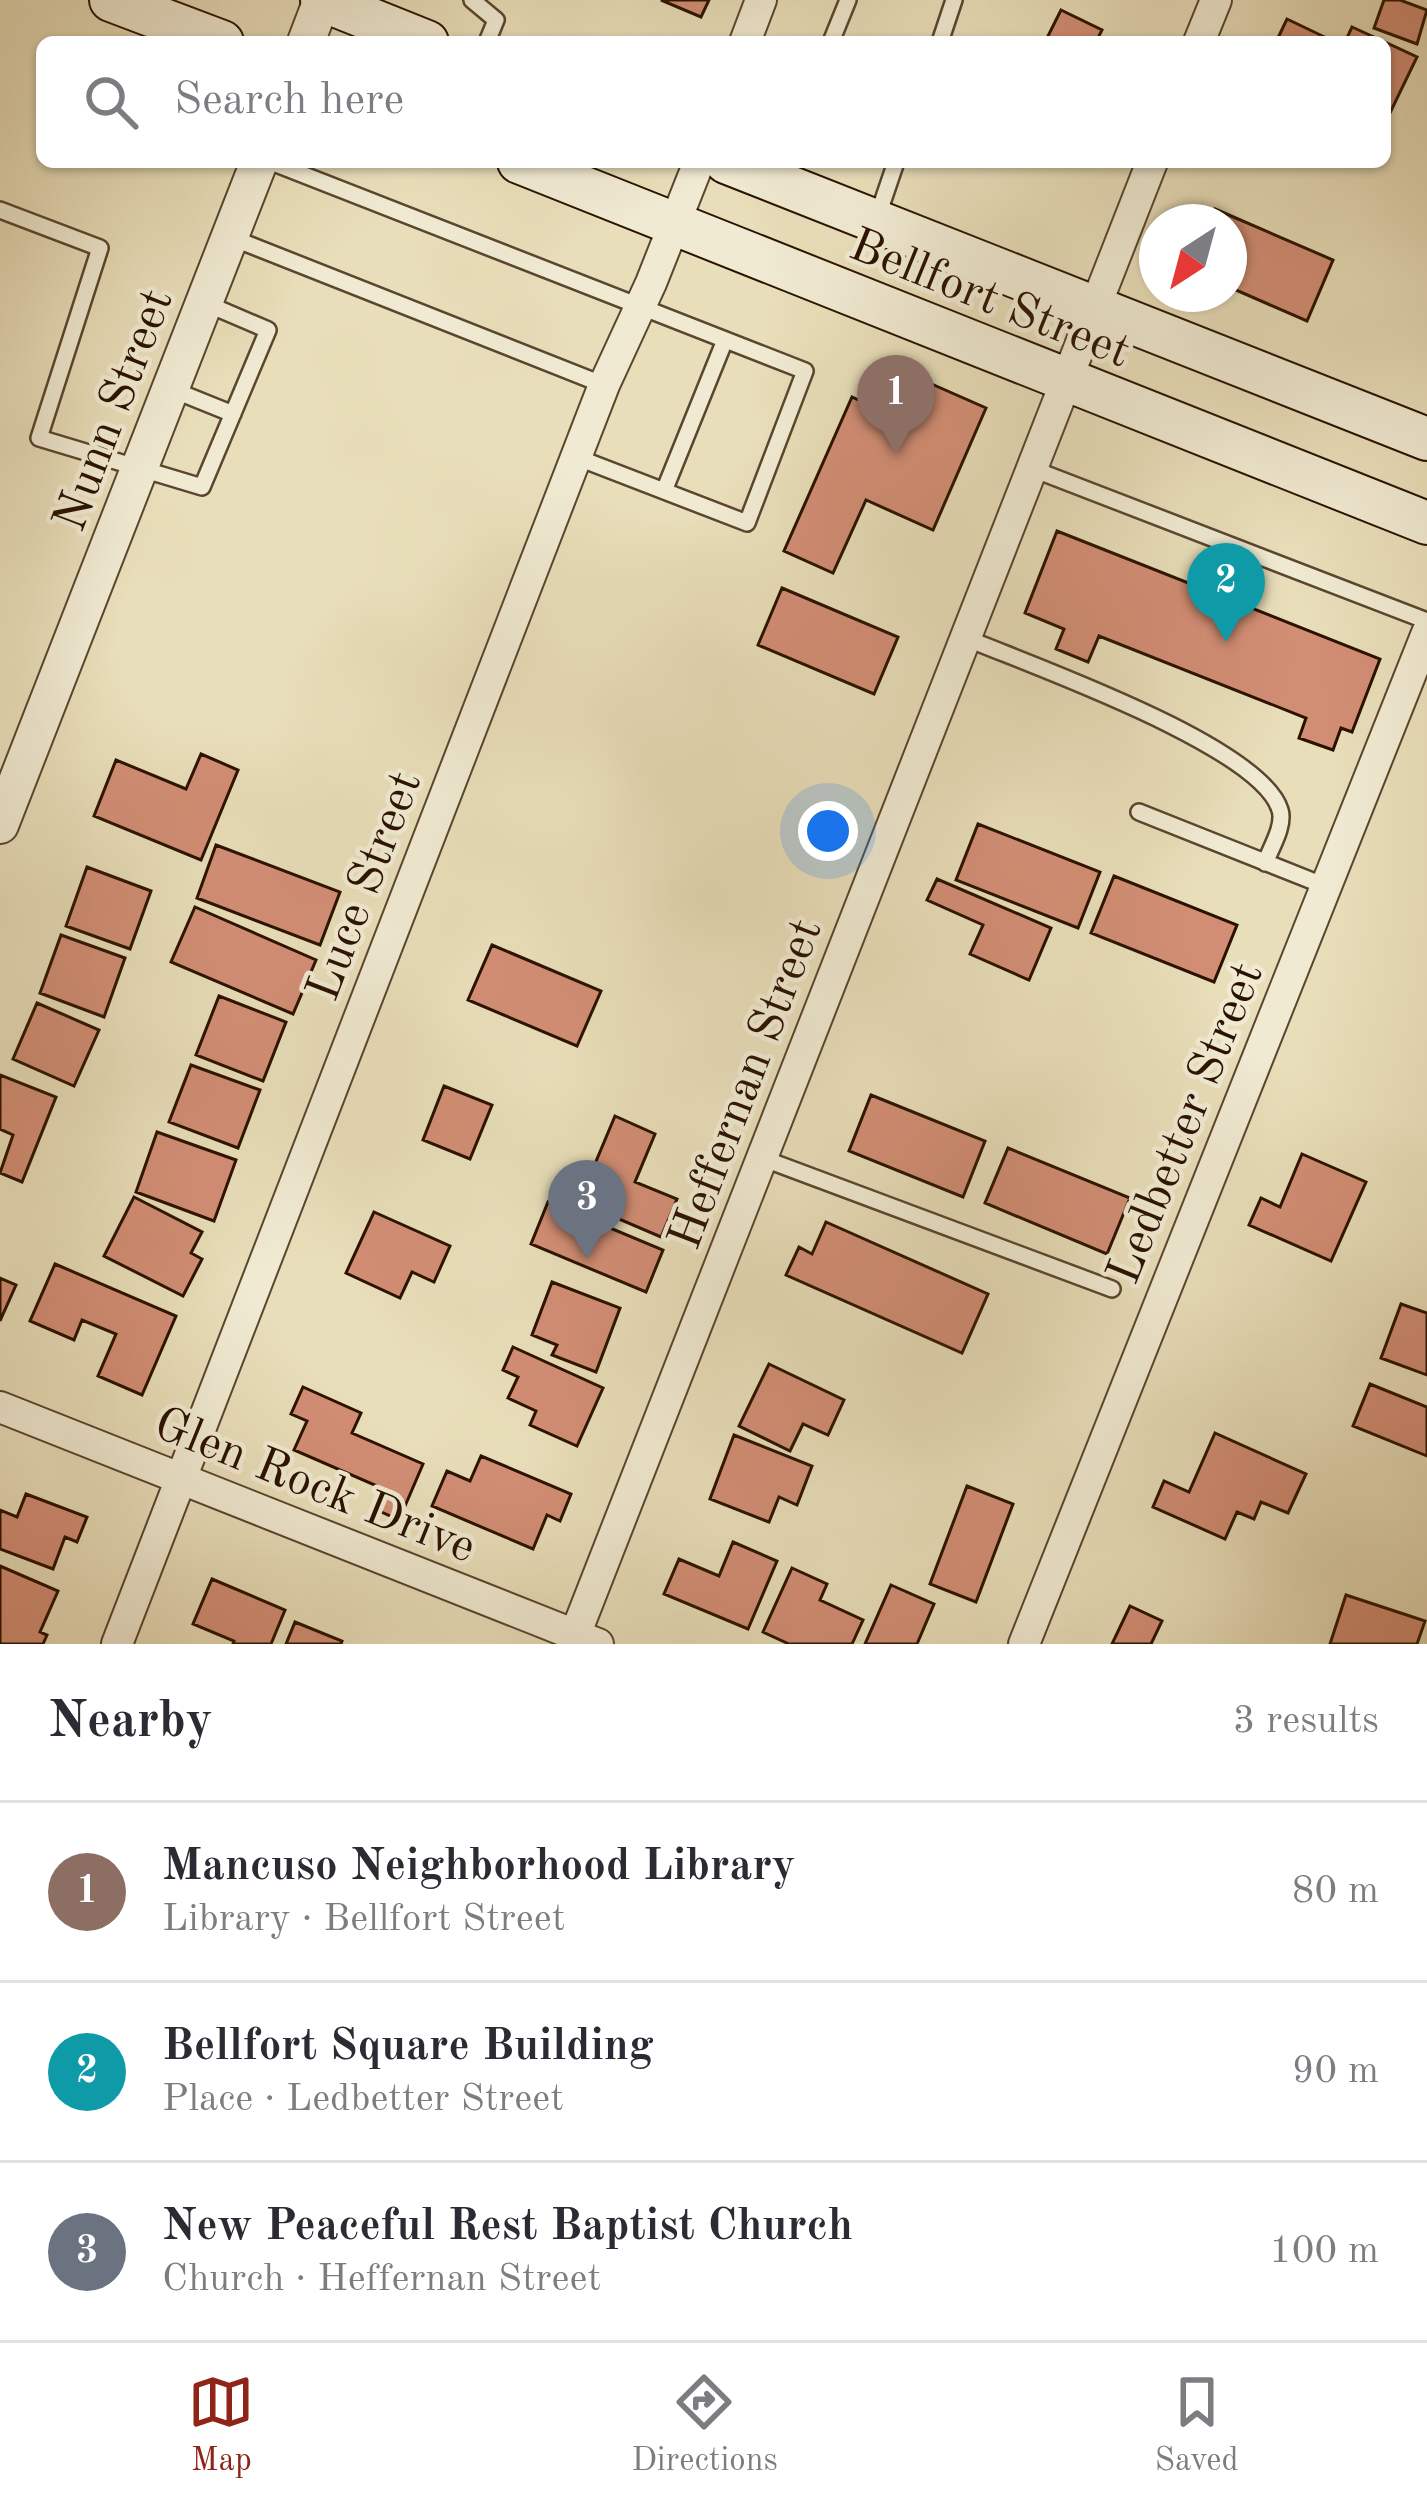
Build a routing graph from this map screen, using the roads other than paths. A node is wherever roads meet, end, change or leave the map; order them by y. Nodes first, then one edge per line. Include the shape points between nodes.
1 (111, 0) edge
2 (322, 0) edge
3 (472, 0) edge
4 (761, 0) edge
5 (848, 0) edge
6 (954, 0) edge
7 (1216, 0) edge
8 (206, 36) edge
9 (308, 36) edge
10 (412, 36) edge
11 (489, 36) edge
12 (747, 36) edge
13 (833, 36) edge
14 (942, 36) edge
15 (1201, 36) edge
16 (257, 168) edge
17 (286, 168) edge
18 (534, 168) edge
19 (697, 168) edge
20 (894, 168) edge
21 (1150, 168) edge
22 (781, 172) edge
23 (0, 210) edge
24 (876, 221) junction
25 (673, 225) junction
26 (230, 237) junction
27 (204, 303) junction
28 (638, 308) junction
29 (1096, 308) junction
30 (725, 340) junction
31 (1067, 382) junction
32 (604, 386) junction
33 (170, 389) junction
34 (233, 414) junction
35 (1427, 439) edge
36 (576, 458) junction
37 (140, 468) junction
38 (1033, 469) junction
39 (664, 491) junction
40 (1427, 523) edge
41 (1427, 621) edge
42 (1427, 633) edge
43 (966, 638) junction
44 (1139, 812) dead end
45 (0, 826) edge
46 (1265, 862) junction
47 (1324, 886) junction
48 (763, 1157) junction
49 (1112, 1289) dead end
50 (0, 1407) edge
51 (181, 1477) junction
52 (587, 1640) edge
53 (117, 1644) edge
54 (1024, 1644) edge

1 - 8 main road
2 - 9 street
2 - 10 main road
3 - 11 lane via 496,20
4 - 12 street
5 - 13 lane
6 - 14 lane
7 - 15 street
16 - 26 street, Nunn Street
17 - 28 lane
18 - 25 main road, Bellfort Street
19 - 25 street, Luce Street
20 - 24 lane
21 - 29 street, Heffernan Street
22 - 24 main road, Bellfort Street
23 - 37 lane via 100,248 39,438
24 - 29 main road, Bellfort Street
25 - 28 street, Luce Street
25 - 31 main road, Bellfort Street
26 - 27 street, Nunn Street
26 - 32 lane
27 - 33 street, Nunn Street
27 - 34 lane via 268,330
28 - 30 lane
28 - 32 street, Luce Street
29 - 31 street, Heffernan Street
29 - 35 main road, Bellfort Street
30 - 39 lane
30 - 39 lane via 806,371 747,523
31 - 38 street, Heffernan Street
31 - 40 main road, Bellfort Street
32 - 36 street, Luce Street
33 - 34 lane
33 - 37 street, Nunn Street
34 - 37 lane via 202,487
36 - 39 lane
36 - 51 street, Luce Street
37 - 45 street, Nunn Street
38 - 41 lane
38 - 43 street, Heffernan Street
42 - 47 street, Ledbetter Street
43 - 46 lane via 1173,726 1242,767 1282,818
43 - 48 street, Heffernan Street
44 - 46 lane
46 - 47 lane
47 - 54 street, Ledbetter Street
48 - 49 lane
48 - 52 street, Heffernan Street
50 - 51 street, Glen Rock Drive
51 - 52 street, Glen Rock Drive
51 - 53 street, Luce Street

